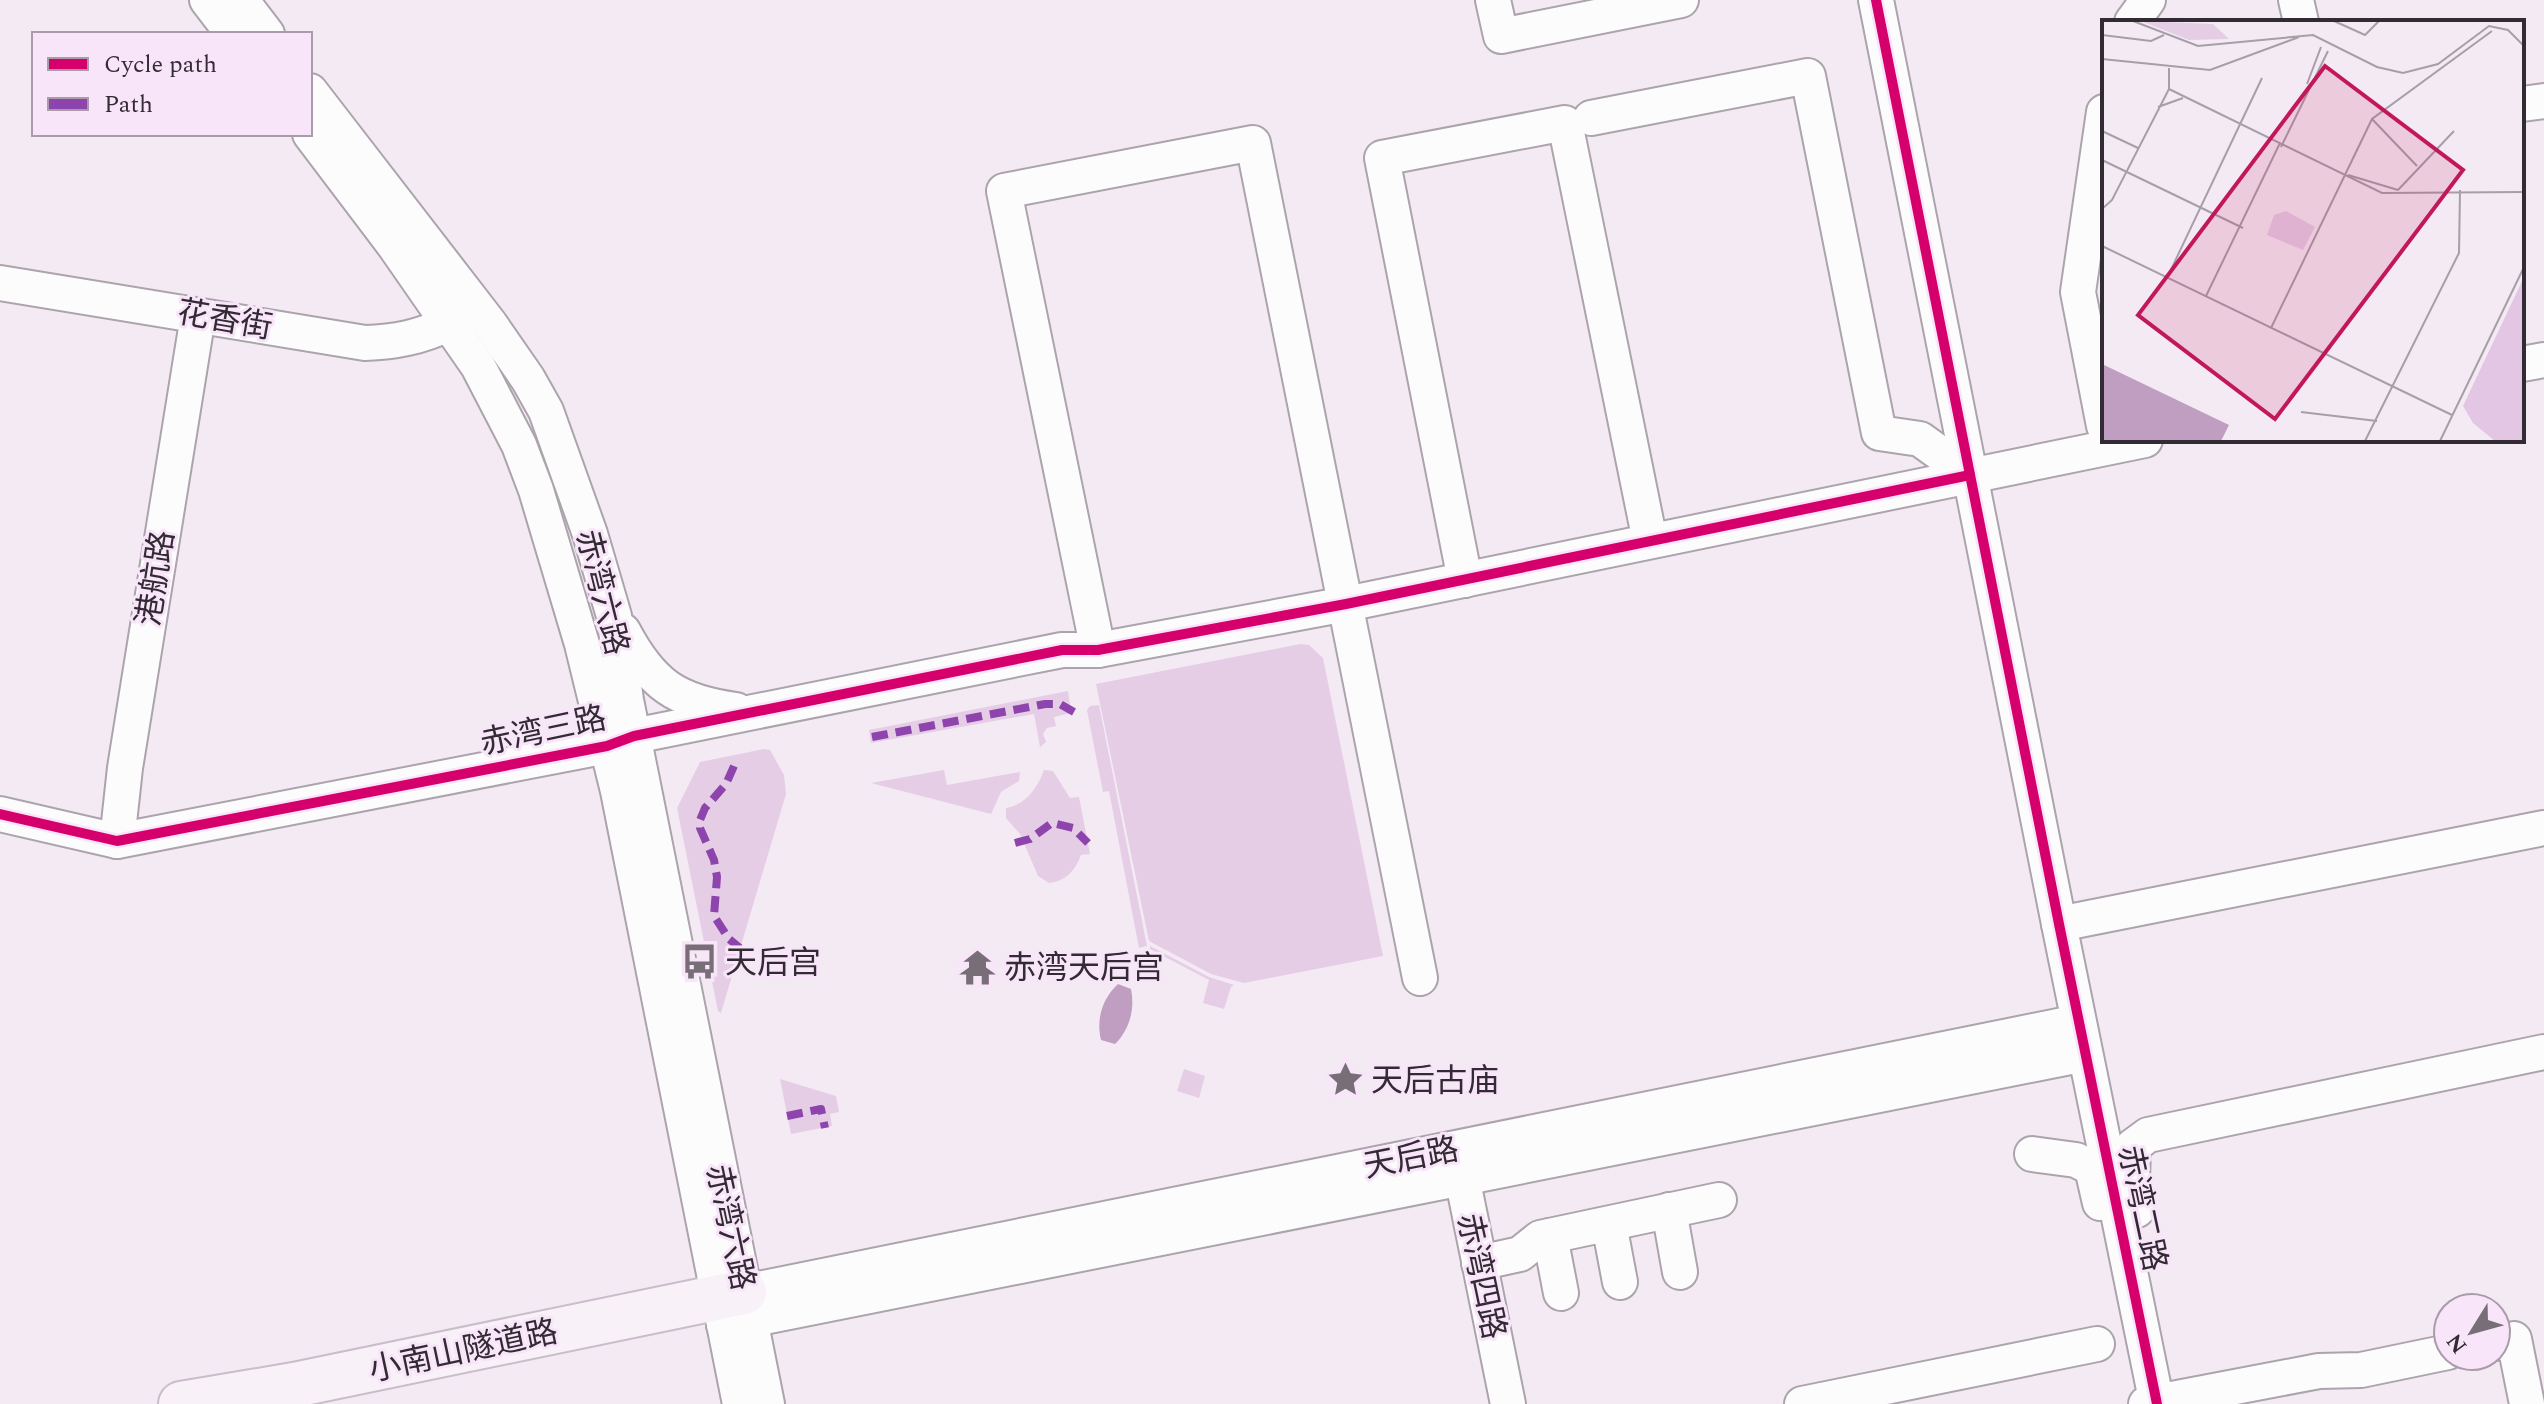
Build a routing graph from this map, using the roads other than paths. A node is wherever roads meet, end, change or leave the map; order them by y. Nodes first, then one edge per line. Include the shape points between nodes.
1 (207, 0) edge
2 (241, 0) edge
3 (1493, 0) edge
4 (1681, 0) edge
5 (1876, 0) edge
6 (2148, 0) edge
7 (2296, 0) edge
8 (2133, 20) edge
9 (2301, 20) edge
10 (231, 32) edge
11 (265, 32) edge
12 (312, 94) edge
13 (2544, 101) edge
14 (2524, 104) edge
15 (1591, 118) dead end
16 (312, 136) edge
17 (2101, 169) edge
18 (0, 283) edge
19 (198, 316) junction
20 (448, 324) junction
21 (2544, 360) edge
22 (2524, 364) edge
23 (2102, 417) edge
24 (2102, 439) edge
25 (1970, 475) junction
26 (1650, 541) junction
27 (1465, 580) junction
28 (1346, 604) junction
29 (614, 616) junction
30 (1098, 650) junction
31 (756, 712) junction
32 (626, 746) junction
33 (0, 814) edge
34 (2544, 828) edge
35 (117, 841) junction
36 (2059, 924) junction
37 (1420, 978) dead end
38 (2082, 1038) junction
39 (2544, 1052) edge
40 (2032, 1154) dead end
41 (1459, 1163) junction
42 (1719, 1200) dead end
43 (1669, 1210) junction
44 (1609, 1224) junction
45 (1550, 1236) junction
46 (1479, 1263) junction
47 (1680, 1272) dead end
48 (1620, 1282) dead end
49 (1561, 1293) dead end
50 (734, 1309) junction
51 (2518, 1338) edge
52 (2097, 1344) dead end
53 (2432, 1355) edge
54 (2153, 1403) edge
55 (181, 1404) edge
56 (337, 1404) edge
57 (740, 1404) edge
58 (767, 1404) edge
59 (1508, 1404) edge
60 (1802, 1404) edge
61 (2527, 1404) edge

1 - 10 street
2 - 11 street
3 - 4 street via 1501,36
5 - 25 street, 赤湾二路
6 - 8 street
7 - 9 street
12 - 29 street, 赤湾六路 via 534,389 565,461
13 - 14 street
15 - 25 street via 1808,76 1879,433 1920,439
16 - 20 street, 赤湾六路
17 - 23 street via 2078,292
18 - 19 street, 花香街
19 - 20 street, 花香街 via 365,343 419,337
19 - 35 street, 港航路
20 - 32 street, 赤湾六路 via 502,409
21 - 22 street
24 - 25 street
25 - 26 street
25 - 36 street, 赤湾二路
26 - 27 street
26 - 27 street via 1565,123 1382,158
27 - 28 street
28 - 30 street
28 - 30 street via 1253,143 1004,191
28 - 37 street
29 - 31 street via 636,655 666,689 697,702
29 - 32 street, 赤湾六路
30 - 31 street, 赤湾三路 via 1062,650
30 - 32 street, 赤湾三路 via 1062,667
31 - 32 street, 赤湾三路
32 - 35 street, 赤湾三路
32 - 50 street, 赤湾六路
33 - 35 street, 赤湾三路
34 - 36 street
36 - 38 street, 赤湾二路
38 - 41 street, 天后路
38 - 54 street, 赤湾二路
39 - 54 street via 2148,1135 2133,1146 2132,1182 2167,1353
40 - 54 street via 2076,1160 2092,1168 2132,1358
41 - 46 street, 赤湾四路
41 - 50 street, 天后路
42 - 43 street
43 - 44 street
43 - 47 street
44 - 45 street
44 - 48 street
45 - 46 street via 1520,1254
45 - 49 street
46 - 59 street, 赤湾四路
50 - 55 main road, 小南山隧道路
50 - 56 main road, 小南山隧道路
50 - 57 street, 赤湾六路
50 - 58 street, 赤湾六路
51 - 61 street
52 - 60 street
53 - 54 street

